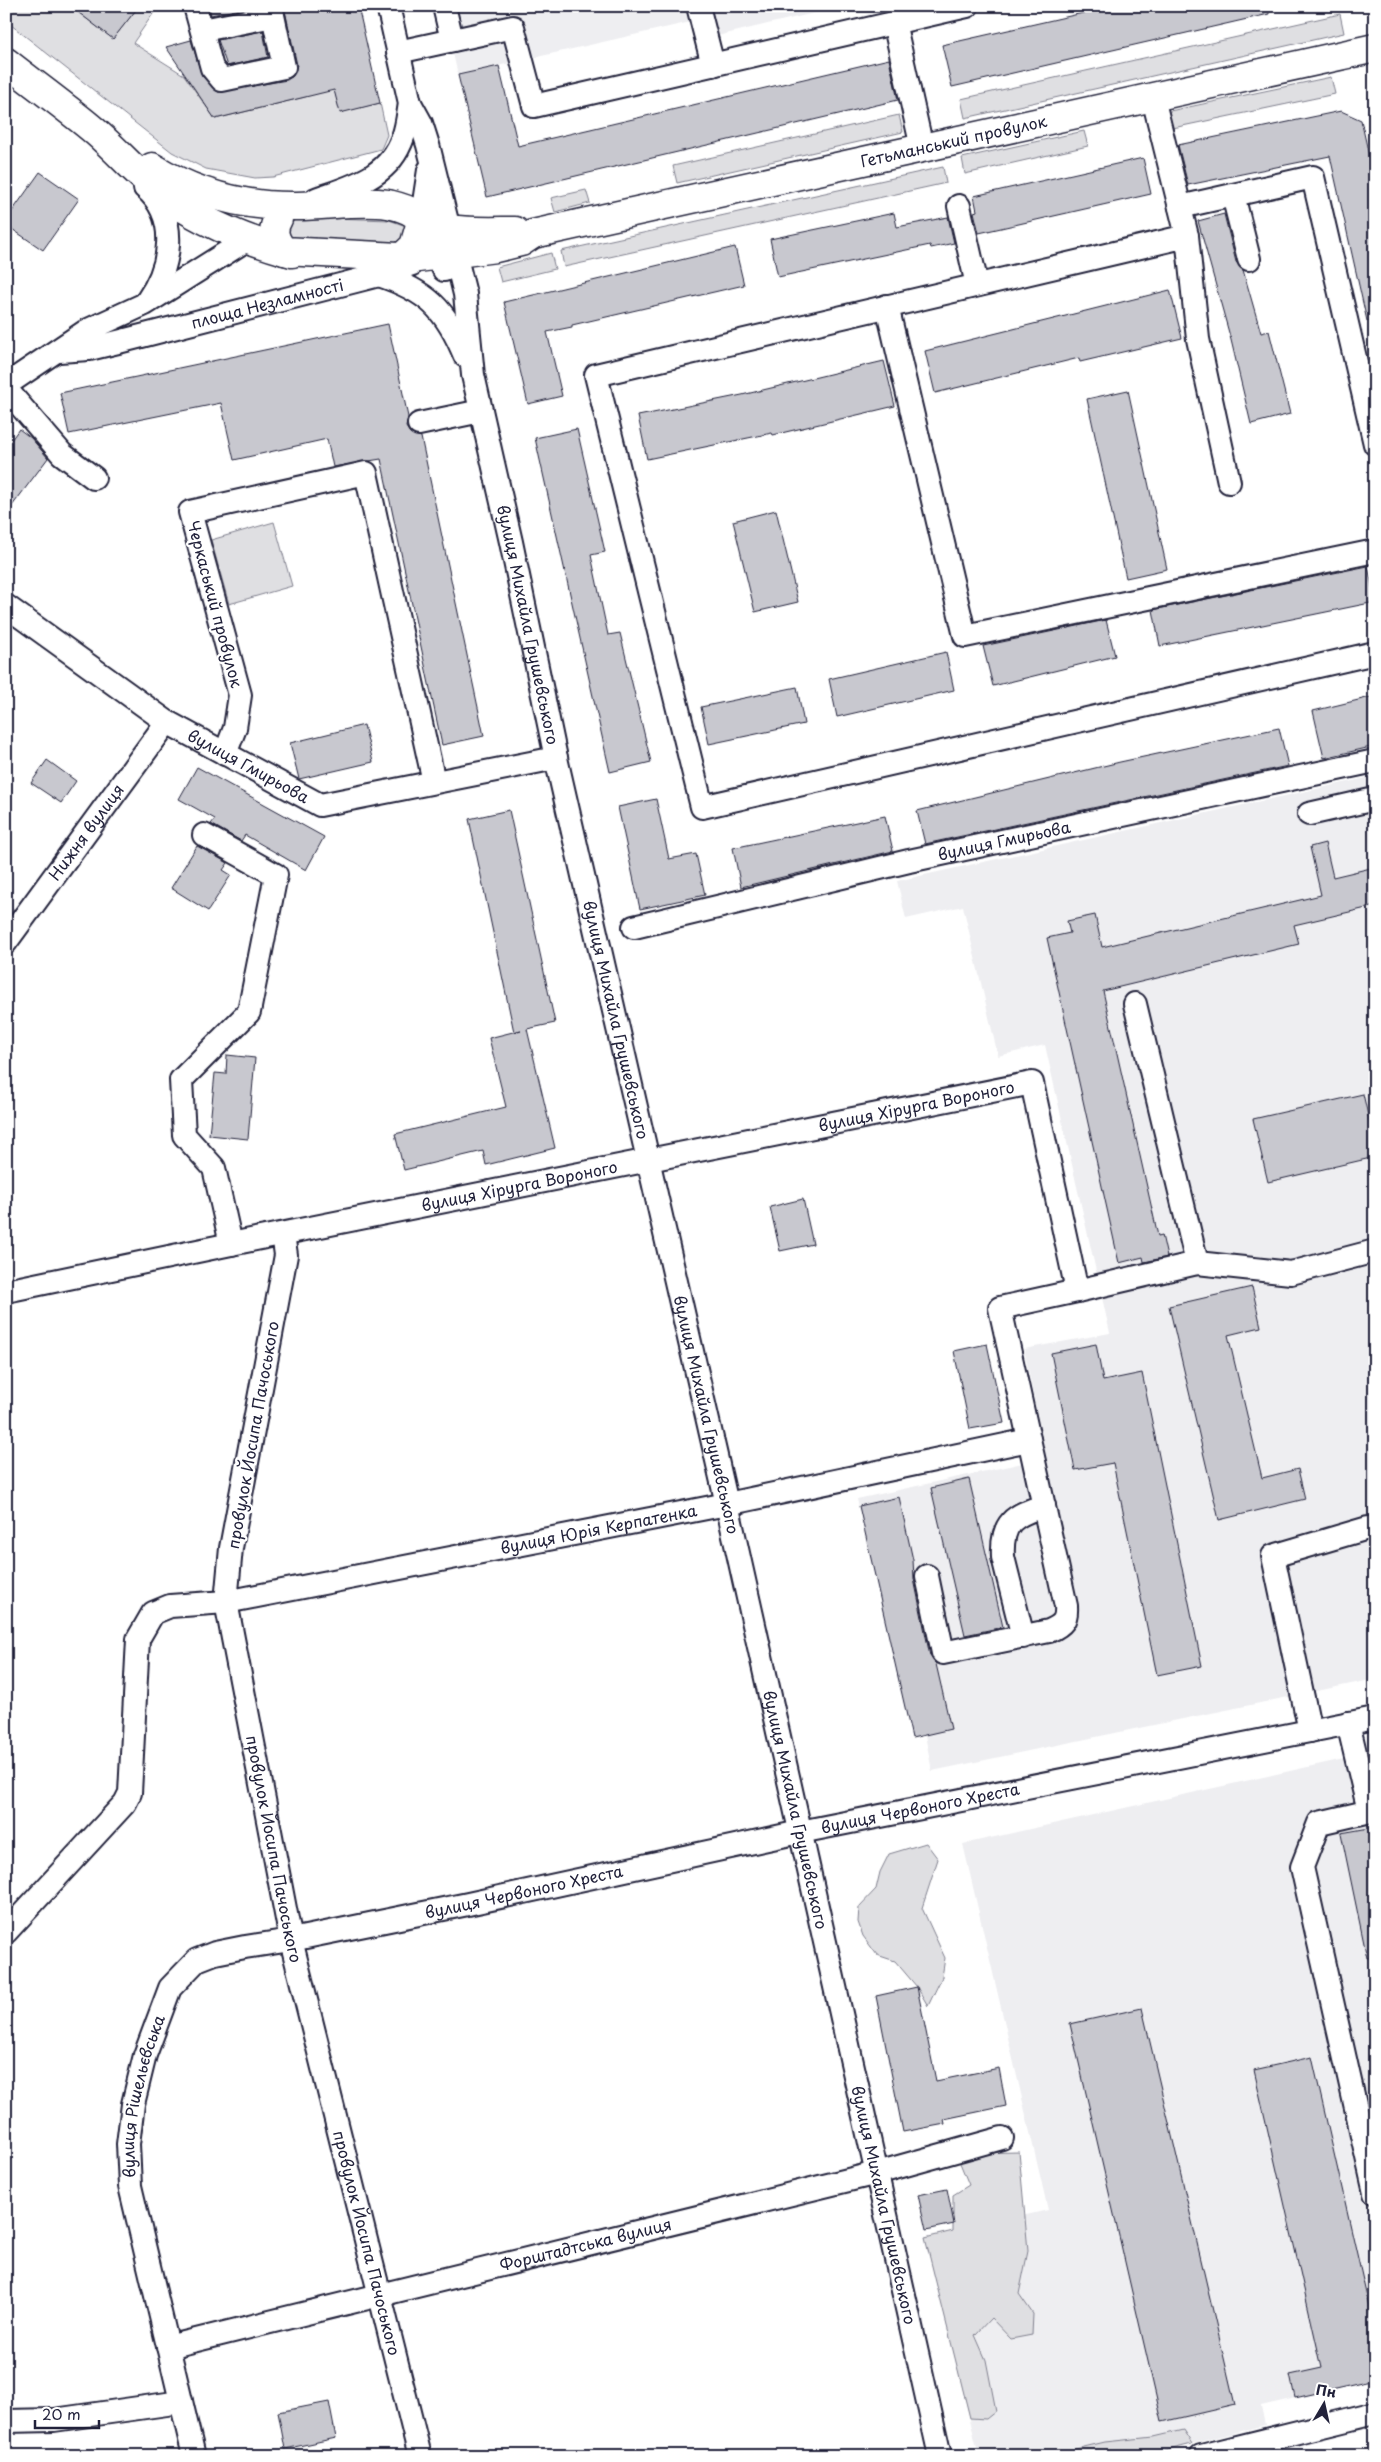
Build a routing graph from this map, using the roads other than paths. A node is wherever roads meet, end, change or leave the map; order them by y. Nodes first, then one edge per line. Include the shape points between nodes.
1 (195, 6) edge
2 (388, 6) edge
3 (444, 6) edge
4 (698, 6) edge
5 (967, 6) edge
6 (272, 11) edge
7 (894, 22) junction
8 (203, 30) junction
9 (452, 40) junction
10 (1375, 48) edge
11 (398, 52) junction
12 (6, 62) edge
13 (713, 65) junction
14 (1153, 98) junction
15 (410, 104) junction
16 (92, 128) junction
17 (922, 148) junction
18 (430, 154) junction
19 (1233, 195) junction
20 (959, 206) dead end
21 (1180, 207) junction
22 (287, 213) junction
23 (421, 222) junction
24 (463, 236) junction
25 (1187, 236) junction
26 (248, 239) junction
27 (284, 251) junction
28 (403, 257) junction
29 (1249, 260) dead end
30 (379, 275) junction
31 (977, 285) junction
32 (465, 294) junction
33 (145, 304) junction
34 (887, 306) junction
35 (462, 331) junction
36 (59, 352) junction
37 (6, 385) edge
38 (6, 389) edge
39 (481, 412) junction
40 (420, 424) dead end
41 (1375, 444) edge
42 (94, 478) dead end
43 (1229, 482) dead end
44 (1375, 550) edge
45 (6, 606) edge
46 (1375, 653) edge
47 (168, 722) junction
48 (225, 754) junction
49 (556, 758) junction
50 (1375, 761) edge
51 (434, 782) junction
52 (1375, 799) edge
53 (1309, 814) dead end
54 (204, 835) dead end
55 (634, 927) dead end
56 (6, 942) edge
57 (1135, 1004) dead end
58 (648, 1161) junction
59 (282, 1234) junction
60 (231, 1244) junction
61 (1375, 1251) edge
62 (1196, 1263) junction
63 (1078, 1290) junction
64 (6, 1291) edge
65 (1029, 1440) junction
66 (727, 1504) junction
67 (1044, 1506) junction
68 (1368, 1528) dead end
69 (927, 1576) dead end
70 (226, 1602) junction
71 (1023, 1637) junction
72 (1375, 1718) edge
73 (1348, 1723) junction
74 (1310, 1731) junction
75 (1372, 1810) edge
76 (800, 1832) junction
77 (6, 1932) edge
78 (291, 1940) junction
79 (1002, 2138) dead end
80 (877, 2173) junction
81 (1375, 2193) edge
82 (381, 2294) junction
83 (168, 2347) junction
84 (181, 2402) junction
85 (1375, 2413) edge
86 (6, 2421) edge
87 (194, 2456) edge
88 (420, 2456) edge
89 (940, 2456) edge
90 (1201, 2456) edge

1 - 8 street
2 - 11 street
3 - 9 street
4 - 13 street
5 - 7 street
6 - 8 street
6 - 8 street via 284,67 222,80 212,68
7 - 13 street
7 - 17 street
9 - 11 street
9 - 13 street via 513,27 534,106
10 - 14 main road, Гетьманський провулок
11 - 15 street
12 - 16 main road
14 - 17 main road, Гетьманський провулок
14 - 21 street
15 - 18 street via 421,123
15 - 22 street via 403,138 387,166 363,183
16 - 22 main road via 192,189
16 - 26 main road, площа Незламності via 158,190 198,216
16 - 33 street via 104,153 152,194 163,209 167,222 167,256 163,273
17 - 24 main road, Гетьманський провулок via 533,234
18 - 23 street
18 - 24 street
19 - 21 street
19 - 29 street
19 - 41 street via 1313,177
20 - 31 street
21 - 25 street
22 - 23 main road via 362,202 390,205 414,214
22 - 26 main road
22 - 27 main road via 274,225 275,238
23 - 24 main road
23 - 28 main road via 414,246
24 - 28 main road, площа Незламності
24 - 30 street, площа Незламності
24 - 32 street
24 - 32 street via 486,255 473,270
24 - 35 street via 450,282
25 - 31 street
25 - 43 street via 1198,339
26 - 27 main road, площа Незламності
26 - 33 street
27 - 28 main road, площа Незламності
27 - 30 main road, площа Незламності
28 - 30 main road
30 - 35 street, площа Незламності via 424,296
30 - 36 street, площа Незламності via 89,349
31 - 34 street
32 - 35 street
33 - 36 street via 86,331
34 - 44 street via 965,636
34 - 46 street via 596,375 702,807
35 - 39 street, вулиця Михайла Грушевського
36 - 37 street via 36,363
38 - 42 street via 62,454
39 - 40 street
39 - 49 street, вулиця Михайла Грушевського
45 - 47 street, вулиця Гмирьова
47 - 48 street, вулиця Гмирьова
47 - 56 street, Нижня вулиця
48 - 51 street, вулиця Гмирьова via 320,805
48 - 51 street, Черкаський провулок via 240,695 190,512 366,474
49 - 51 street, вулиця Гмирьова
49 - 58 street, вулиця Михайла Грушевського
50 - 55 street, вулиця Гмирьова via 909,861
52 - 53 street
54 - 60 street via 276,875 249,1012 181,1080 184,1135 214,1168
57 - 62 street
58 - 59 street, вулиця Хірурга Вороного
58 - 63 street, вулиця Хірурга Вороного via 1032,1083
58 - 66 street, вулиця Михайла Грушевського
59 - 60 street, вулиця Хірурга Вороного
59 - 70 street, провулок Йосипа Пачоського via 286,1255 231,1548
60 - 64 street, вулиця Хірурга Вороного
61 - 62 street via 1290,1273
62 - 63 street
63 - 65 street via 1000,1308
65 - 66 street, вулиця Юрія Керпатенка
65 - 67 street
66 - 70 street, вулиця Юрія Керпатенка
66 - 76 street, вулиця Михайла Грушевського
67 - 71 street via 1011,1520 1002,1544
67 - 71 street via 1066,1618 1060,1626 1049,1631
68 - 74 street via 1273,1556
69 - 71 street via 943,1654
70 - 77 street, вулиця Юрія Керпатенка via 170,1606 153,1614 145,1625 138,1638 135,1666 130,1793 125,1803
70 - 78 street, провулок Йосипа Пачоського
72 - 73 street, вулиця Червоного Хреста
73 - 74 street, вулиця Червоного Хреста
73 - 75 street
74 - 76 street, вулиця Червоного Хреста
75 - 81 street via 1319,1823 1302,1867
76 - 78 street, вулиця Червоного Хреста
76 - 80 street, вулиця Михайла Грушевського
78 - 82 street, провулок Йосипа Пачоського
78 - 83 street, вулиця Рішельєвська via 245,1947 197,1960 170,1988 145,2055 133,2104 128,2144 130,2186
79 - 80 street, Форштадтська вулиця
80 - 82 street, Форштадтська вулиця
80 - 89 street, вулиця Михайла Грушевського
82 - 83 street, Форштадтська вулиця
82 - 88 street, провулок Йосипа Пачоського
83 - 84 street, вулиця Рішельєвська
84 - 86 street via 54,2420
84 - 87 street, вулиця Рішельєвська
85 - 90 street

